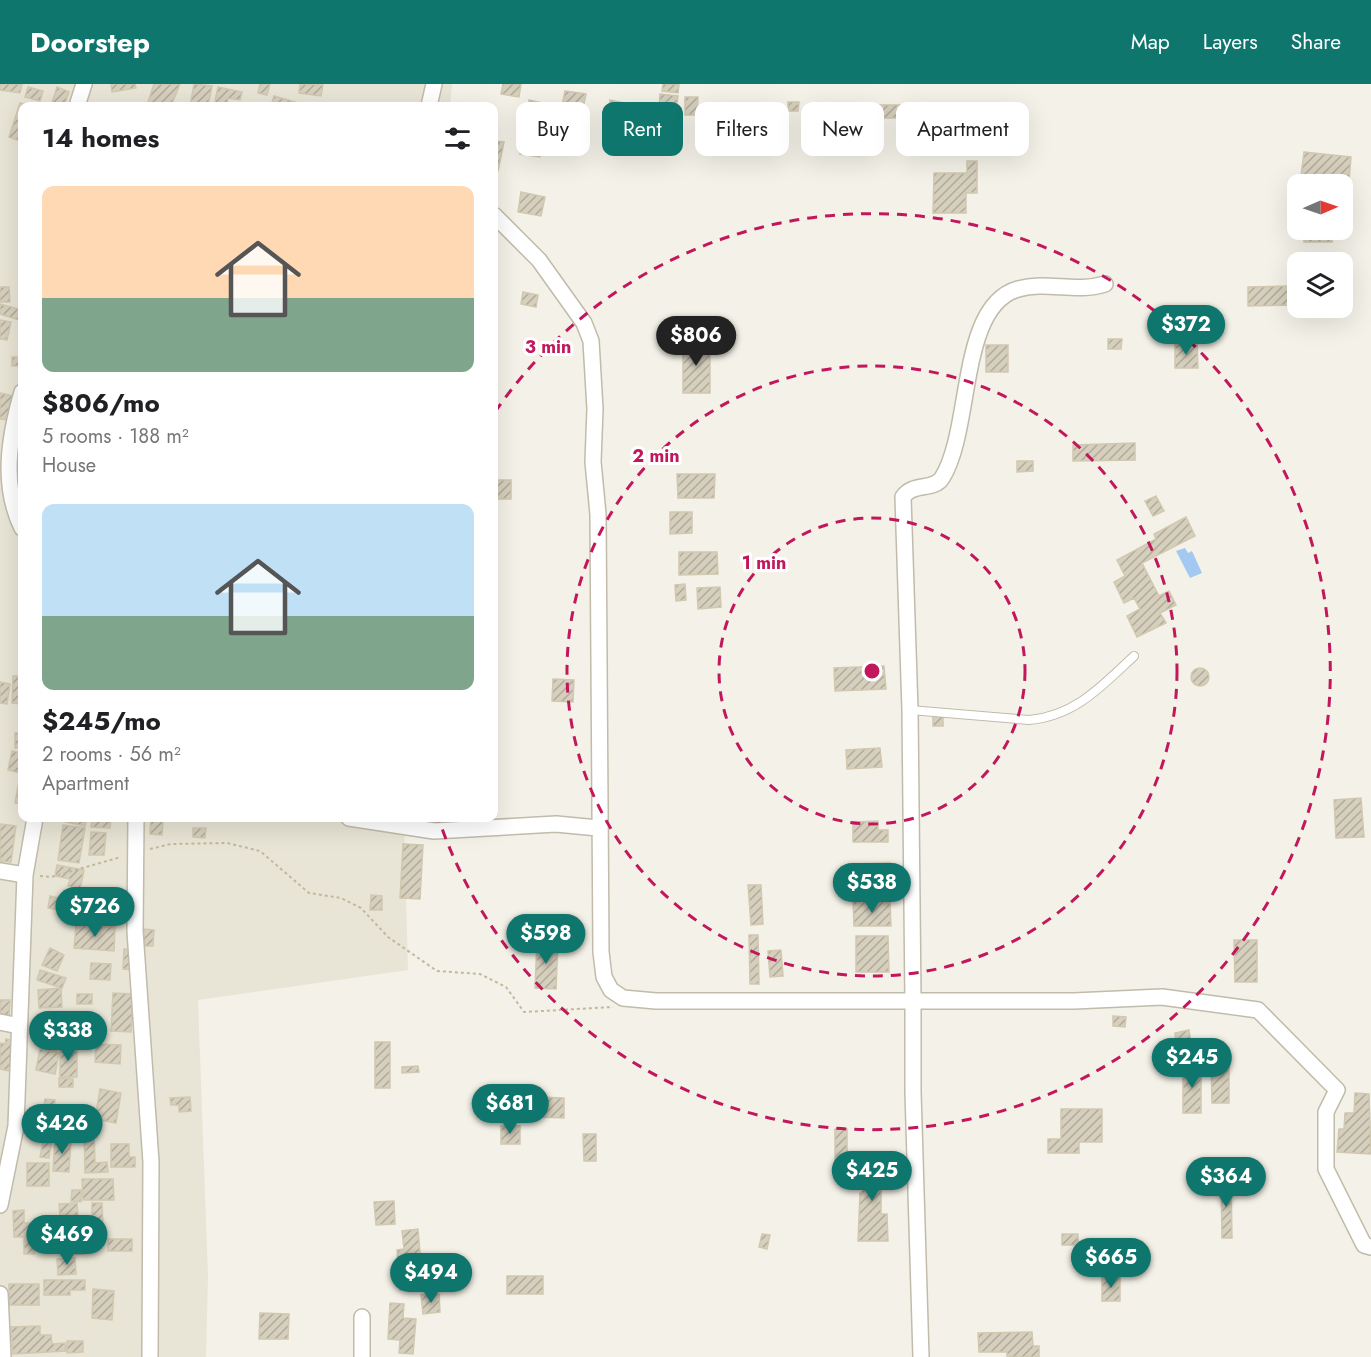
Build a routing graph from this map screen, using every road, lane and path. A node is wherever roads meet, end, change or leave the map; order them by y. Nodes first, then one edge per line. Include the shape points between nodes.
1 (84, 84) edge
2 (434, 84) edge
3 (77, 102) edge
4 (430, 102) edge
5 (498, 219) edge
6 (1105, 284) dead end
7 (18, 408) edge
8 (18, 520) edge
9 (1134, 656) dead end
10 (910, 710) junction
11 (34, 822) edge
12 (136, 822) edge
13 (375, 822) edge
14 (598, 828) junction
15 (136, 853) junction
16 (0, 871) edge
17 (25, 875) junction
18 (914, 1001) junction
19 (615, 1007) dead end
20 (0, 1022) edge
21 (18, 1026) junction
22 (0, 1205) edge
23 (1371, 1247) edge
24 (0, 1294) edge
25 (362, 1317) dead end
26 (1, 1332) edge
27 (3, 1357) edge
28 (150, 1357) edge
29 (362, 1357) edge
30 (921, 1357) edge

1 - 3 street
2 - 4 street
5 - 14 street via 539,261 584,323 591,341 598,514
6 - 10 street via 1090,289 1037,286 1016,290 996,302 985,315 971,362 958,440 942,478 936,484 911,488 903,497
7 - 8 street via 9,444 9,480
9 - 10 lane via 1086,700 1041,719
10 - 18 street
11 - 17 street
12 - 15 street
13 - 14 street via 434,831 556,824
14 - 18 street via 604,976 611,990 623,998
15 - 17 path via 51,877
15 - 19 path via 171,844 227,843 260,851 309,893 341,898 362,908 388,937 436,970 480,974 506,987 524,1012
15 - 28 street via 136,942 151,1162
16 - 17 street
17 - 21 street
18 - 23 street via 1162,998 1258,1010 1337,1090 1326,1112 1326,1169 1364,1245
18 - 30 street
20 - 21 street
21 - 22 street via 16,1126
24 - 26 street
25 - 29 street
26 - 27 street

